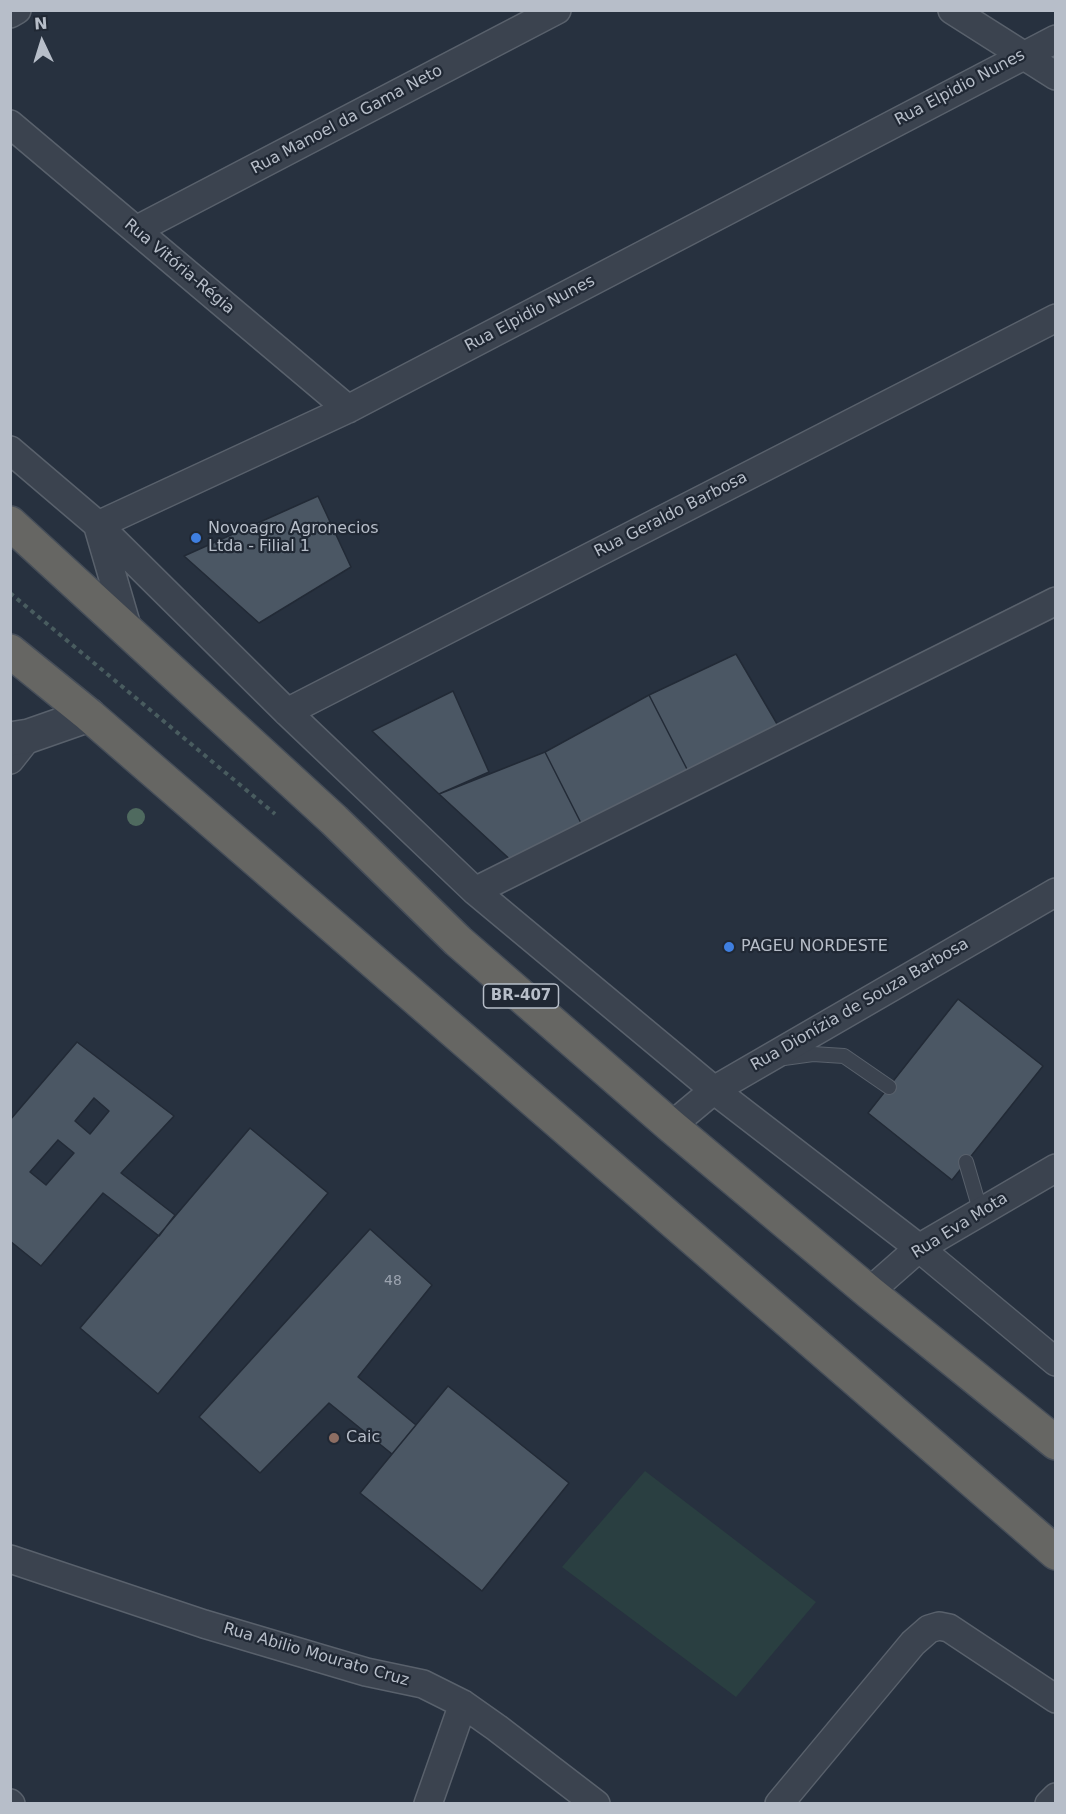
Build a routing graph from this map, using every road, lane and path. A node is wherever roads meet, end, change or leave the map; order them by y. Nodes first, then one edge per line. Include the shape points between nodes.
1 (17, 10) edge
2 (557, 10) edge
3 (952, 10) edge
4 (10, 14) edge
5 (1056, 39) edge
6 (1023, 55) junction
7 (1056, 76) edge
8 (10, 124) edge
9 (136, 230) junction
10 (1056, 318) edge
11 (348, 409) junction
12 (10, 450) edge
13 (10, 524) edge
14 (98, 525) junction
15 (1056, 601) edge
16 (129, 633) junction
17 (10, 651) edge
18 (287, 712) junction
19 (89, 716) junction
20 (17, 745) edge
21 (475, 891) junction
22 (1056, 892) edge
23 (765, 1060) junction
24 (889, 1087) dead end
25 (714, 1090) junction
26 (672, 1126) junction
27 (966, 1162) dead end
28 (1056, 1168) edge
29 (981, 1213) junction
30 (919, 1248) junction
31 (869, 1292) junction
32 (1056, 1362) edge
33 (1056, 1443) edge
34 (1056, 1553) edge
35 (10, 1559) edge
36 (1056, 1699) edge
37 (463, 1704) junction
38 (1056, 1797) edge
39 (428, 1803) edge
40 (596, 1803) edge
41 (779, 1803) edge
42 (1049, 1803) edge

1 - 4 street
2 - 9 street, Rua Manoel da Gama Neto
3 - 6 street
5 - 6 street, Rua Elpidio Nunes
6 - 7 street
6 - 11 street, Rua Elpidio Nunes
8 - 9 street, Rua Vitória-Régia
9 - 11 street, Rua Vitória-Régia
10 - 18 street, Rua Geraldo Barbosa
11 - 14 street, Rua Elpidio Nunes
12 - 14 street
13 - 16 highway, BR-407
14 - 16 street
14 - 18 street
15 - 21 street
16 - 26 highway, BR-407 via 334,820 458,941
17 - 19 highway
18 - 21 street
19 - 20 street
19 - 34 highway
21 - 25 street
22 - 23 street, Rua Dionízia de Souza Barbosa
23 - 24 lane via 813,1054 844,1056
23 - 25 street, Rua Dionízia de Souza Barbosa
25 - 26 street, Rua Dionízia de Souza Barbosa
25 - 30 street
26 - 31 highway, BR-407
27 - 29 lane
28 - 29 street, Rua Eva Mota
29 - 30 street, Rua Eva Mota
30 - 31 street, Rua Eva Mota
30 - 32 street
31 - 33 highway, BR-407
35 - 37 street, Rua Abilio Mourato Cruz via 204,1624 366,1672 423,1684
36 - 41 street via 950,1628 929,1629
37 - 39 street
37 - 40 street, Rua Abilio Mourato Cruz
38 - 42 street

